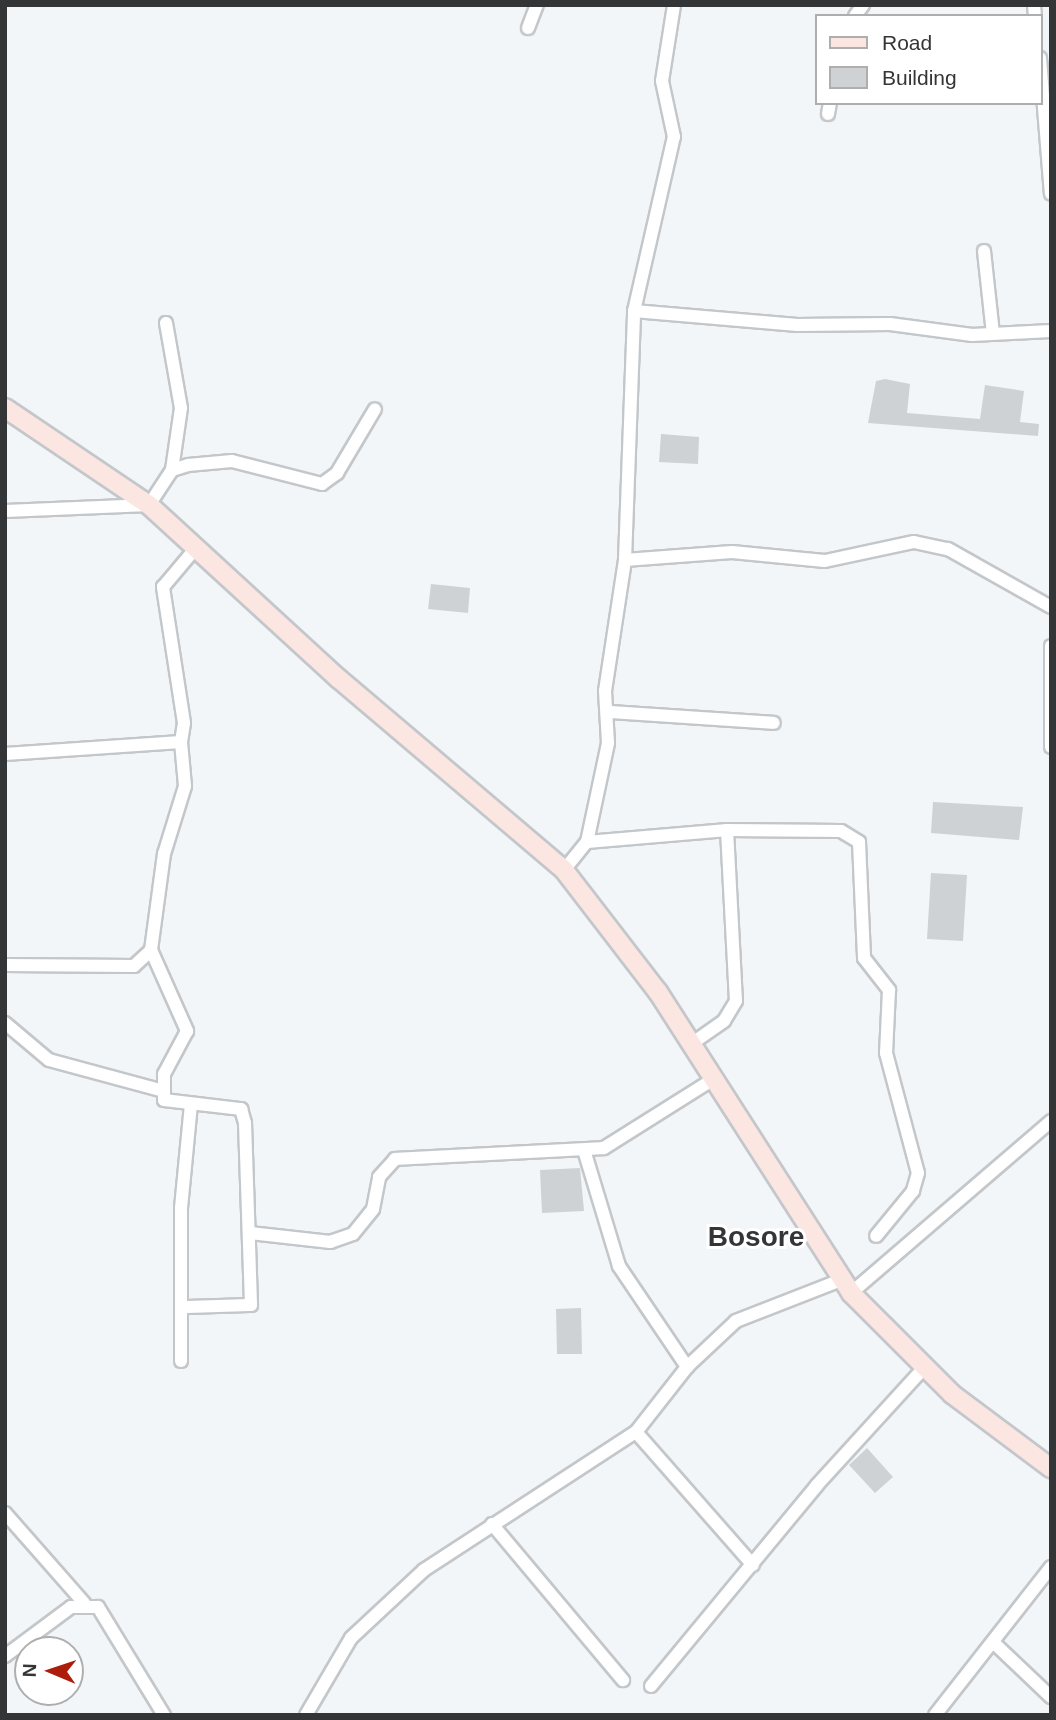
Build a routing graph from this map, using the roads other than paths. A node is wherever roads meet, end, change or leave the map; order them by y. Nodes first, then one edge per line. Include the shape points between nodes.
1 (537, 5) edge
2 (674, 5) edge
3 (528, 28) dead end
4 (1042, 69) edge
5 (1050, 111) edge
6 (1051, 194) edge
7 (984, 251) dead end
8 (634, 311) junction
9 (166, 323) dead end
10 (1051, 331) edge
11 (993, 334) junction
12 (5, 408) edge
13 (375, 409) dead end
14 (172, 470) junction
15 (149, 505) junction
16 (5, 511) edge
17 (195, 550) junction
18 (625, 560) junction
19 (1051, 607) edge
20 (1051, 646) edge
21 (609, 712) junction
22 (774, 723) dead end
23 (181, 742) junction
24 (1051, 747) edge
25 (5, 754) edge
26 (727, 830) junction
27 (587, 842) junction
28 (564, 870) junction
29 (151, 950) junction
30 (5, 965) edge
31 (5, 1023) edge
32 (692, 1042) junction
33 (715, 1078) junction
34 (160, 1090) junction
35 (191, 1105) junction
36 (1051, 1121) edge
37 (584, 1150) junction
38 (250, 1233) junction
39 (876, 1236) dead end
40 (847, 1286) junction
41 (185, 1307) junction
42 (181, 1361) dead end
43 (687, 1367) junction
44 (924, 1368) junction
45 (636, 1432) junction
46 (1051, 1468) edge
47 (5, 1513) edge
48 (492, 1524) junction
49 (753, 1565) junction
50 (1051, 1567) edge
51 (84, 1603) junction
52 (993, 1642) junction
53 (5, 1656) edge
54 (623, 1680) dead end
55 (651, 1686) dead end
56 (1051, 1697) edge
57 (164, 1715) edge
58 (306, 1715) edge
59 (935, 1715) edge

1 - 3 street
2 - 8 street via 662,81 674,137
4 - 5 street
5 - 6 street
7 - 11 street
8 - 11 street
8 - 18 street
9 - 14 street via 181,408
10 - 11 street
12 - 15 street
13 - 14 street via 337,472 322,484 232,461
14 - 15 street
15 - 16 street
15 - 17 street
17 - 23 street via 163,587 184,723
17 - 28 street
18 - 19 street via 732,552 825,561 914,542 948,548
18 - 21 street via 605,691
20 - 24 street
21 - 22 street
21 - 27 street
23 - 25 street
23 - 29 street via 185,786 163,854
26 - 27 street
26 - 32 street via 736,1001 724,1021
26 - 39 street via 841,831 859,842 864,958 889,990 888,1064 918,1173 913,1191
27 - 28 street
28 - 32 street via 621,939
29 - 30 street via 134,966
29 - 34 street via 187,1031
31 - 34 street via 49,1060
32 - 33 street
33 - 37 street via 628,1138
33 - 40 street
34 - 35 street via 173,1104
35 - 38 street via 241,1109
35 - 41 street via 181,1208
36 - 40 street
37 - 38 street via 395,1159 379,1177 373,1209 353,1234 330,1242
37 - 43 street via 619,1266
38 - 41 street via 251,1305
40 - 43 street via 736,1321
40 - 44 street
41 - 42 street
43 - 45 street
44 - 46 street
44 - 49 street
45 - 48 street
45 - 49 street
47 - 51 street
48 - 54 street
48 - 58 street via 425,1570 351,1638
49 - 55 street
50 - 52 street
51 - 53 street
51 - 57 street via 110,1618
52 - 56 street
52 - 59 street

